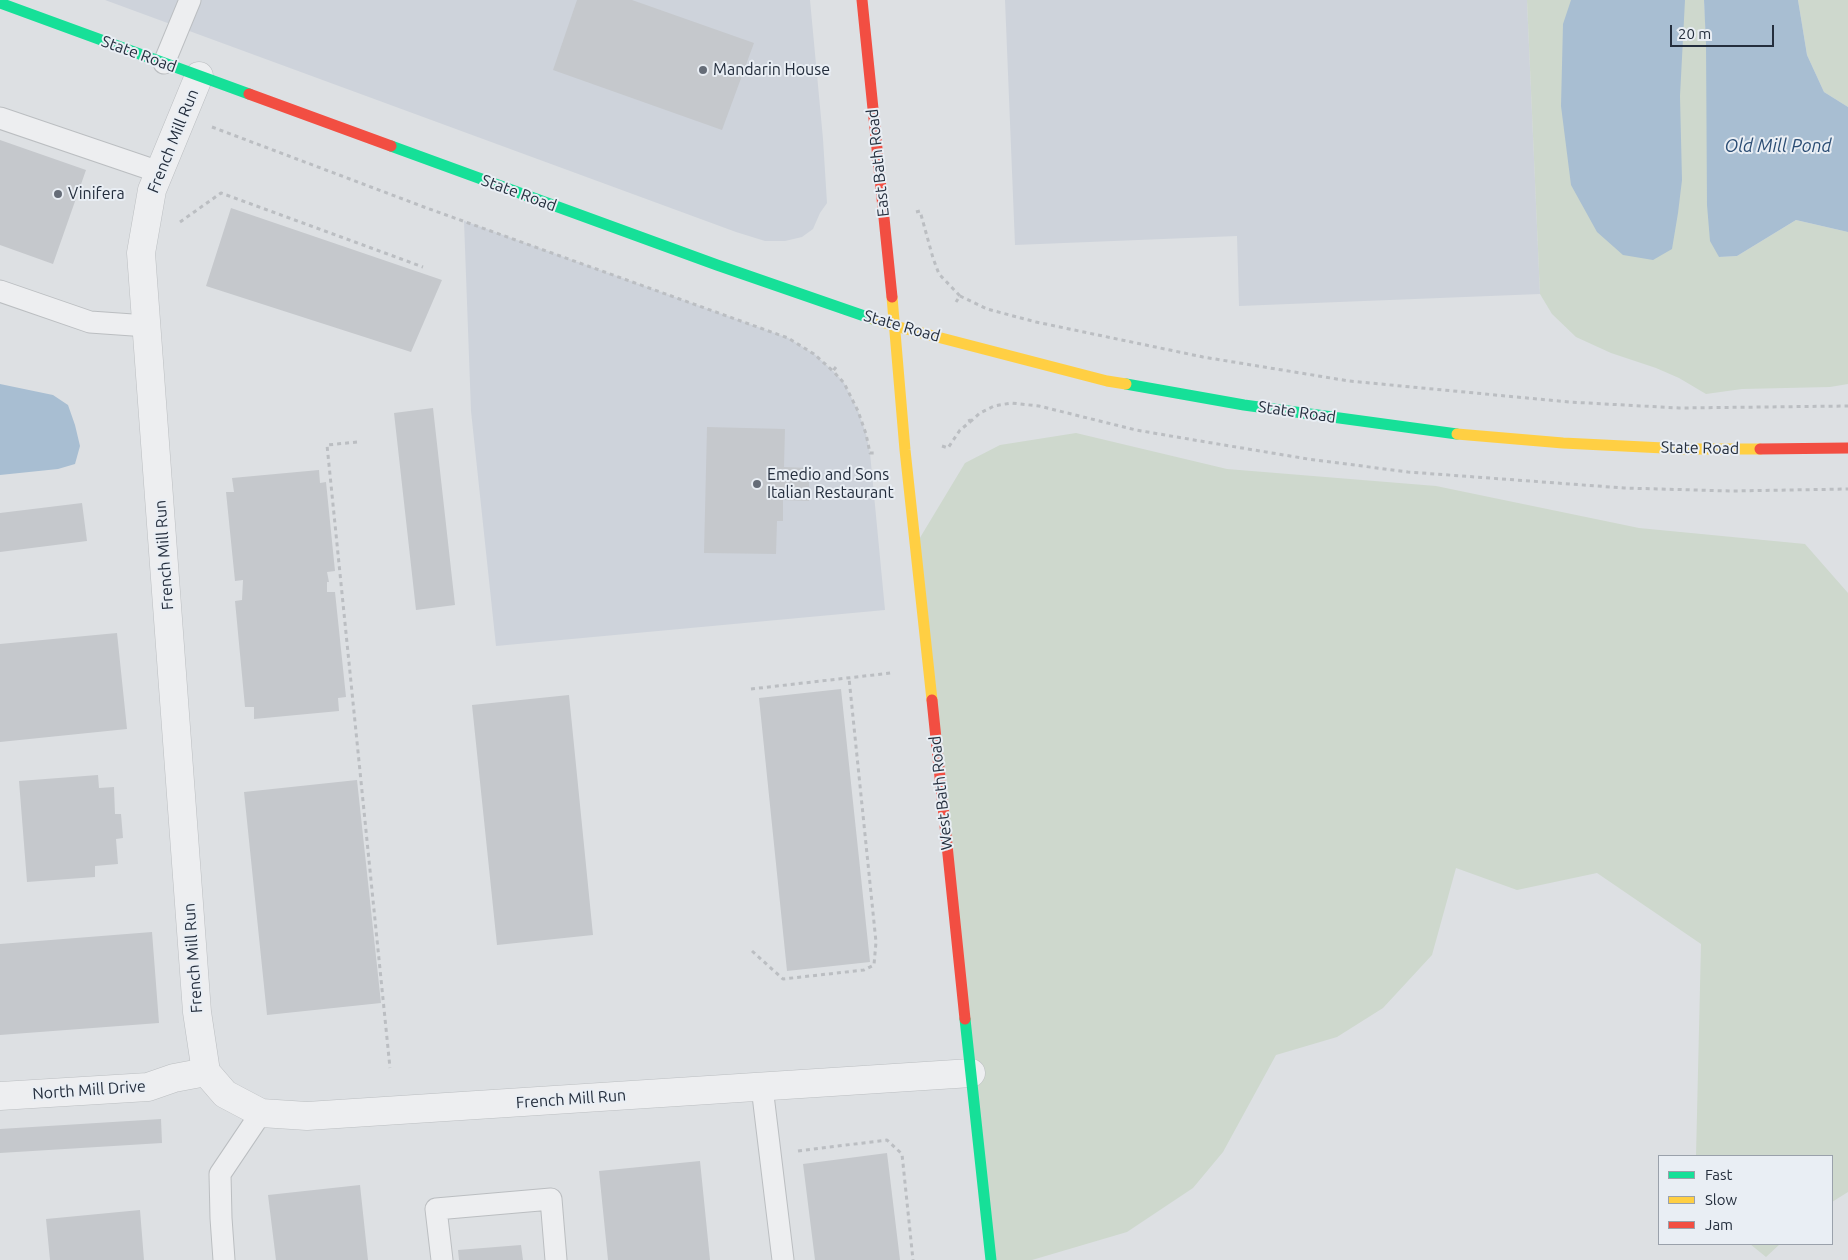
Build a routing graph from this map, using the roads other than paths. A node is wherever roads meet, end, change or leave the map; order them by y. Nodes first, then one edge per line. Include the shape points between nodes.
1 (190, 0) edge
2 (862, 0) edge
3 (0, 3) edge
4 (164, 63) junction
5 (199, 76) junction
6 (0, 118) edge
7 (159, 172) junction
8 (0, 291) edge
9 (146, 326) junction
10 (895, 326) junction
11 (1848, 448) edge
12 (206, 1072) junction
13 (971, 1073) junction
14 (762, 1087) junction
15 (0, 1096) edge
16 (261, 1113) junction
17 (224, 1260) edge
18 (442, 1260) edge
19 (556, 1260) edge
20 (783, 1260) edge
21 (991, 1260) edge

1 - 4 lane
2 - 10 main road, East Bath Road
3 - 4 main road, State Road
4 - 5 main road, State Road
5 - 7 street, French Mill Run
5 - 10 main road, State Road via 717,265
6 - 7 lane
7 - 9 street, French Mill Run via 152,190 141,252
8 - 9 lane via 90,322
9 - 12 street, French Mill Run via 197,1012
10 - 11 main road, State Road via 1107,381 1244,405 1437,432 1684,449
10 - 13 main road, West Bath Road
12 - 15 street, North Mill Drive via 148,1087
12 - 16 street, French Mill Run via 225,1094
13 - 14 street, French Mill Run
13 - 21 main road, West Bath Road
14 - 16 street, French Mill Run via 307,1116
14 - 20 lane
16 - 17 lane via 220,1174
18 - 19 lane via 436,1209 551,1199

